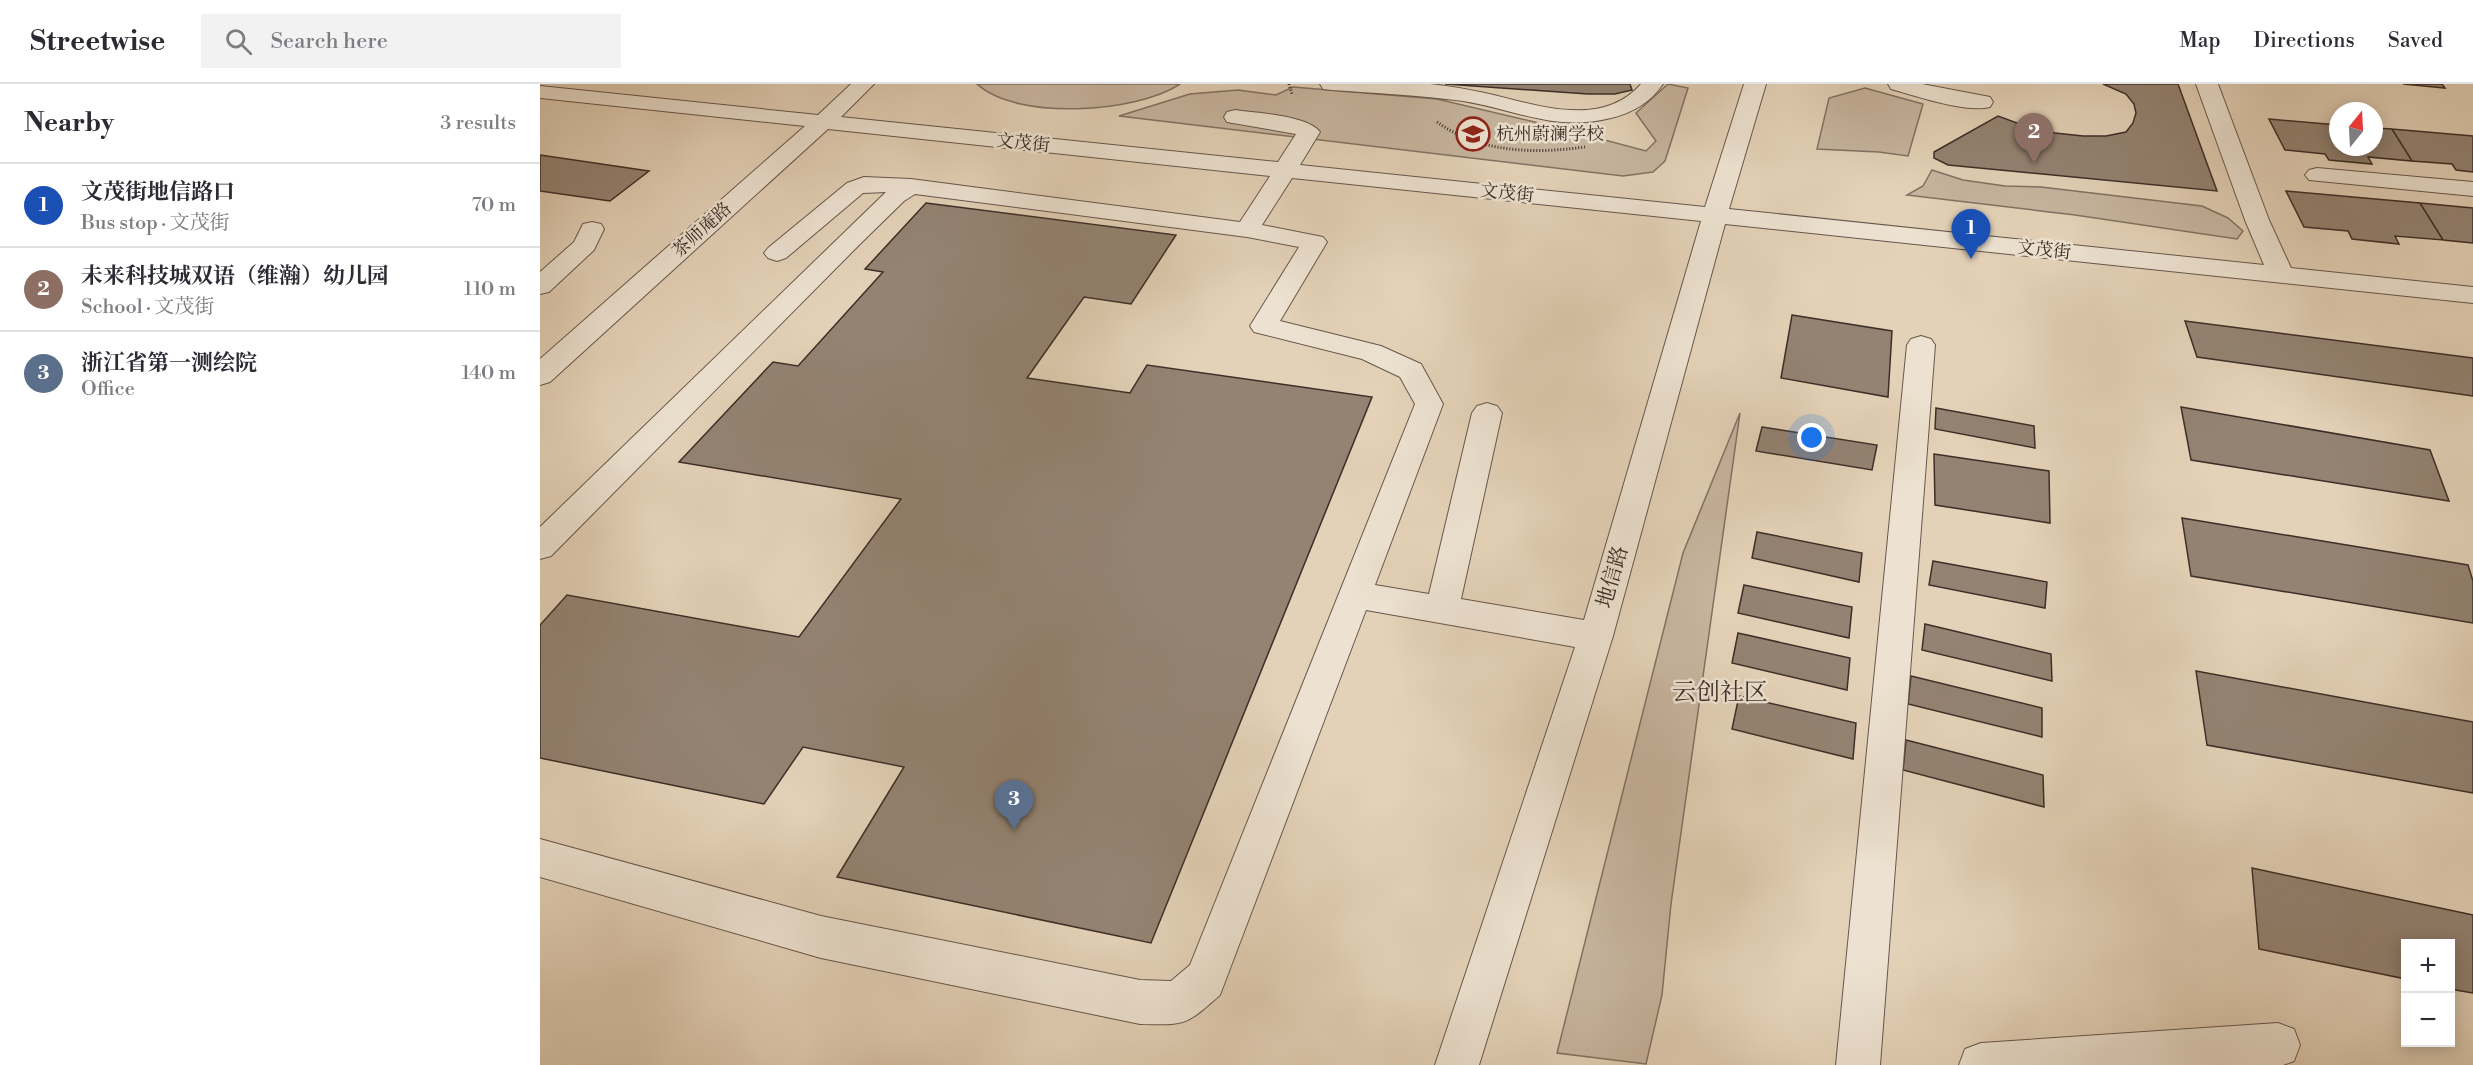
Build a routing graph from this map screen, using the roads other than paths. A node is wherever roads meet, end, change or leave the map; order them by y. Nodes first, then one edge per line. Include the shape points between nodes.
1 (863, 84) edge
2 (1330, 84) edge
3 (1652, 84) edge
4 (1755, 84) edge
5 (1899, 84) edge
6 (2207, 84) edge
7 (540, 92) edge
8 (1982, 102) dead end
9 (1235, 117) dead end
10 (824, 122) junction
11 (1287, 169) junction
12 (2317, 175) dead end
13 (911, 186) junction
14 (2473, 189) edge
15 (1715, 215) junction
16 (592, 229) dead end
17 (1247, 230) junction
18 (777, 253) dead end
19 (2281, 274) junction
20 (540, 286) edge
21 (2473, 295) edge
22 (1921, 345) dead end
23 (540, 375) edge
24 (1487, 413) dead end
25 (540, 547) edge
26 (1354, 595) junction
27 (1442, 609) junction
28 (1596, 636) junction
29 (540, 858) edge
30 (2278, 1045) dead end
31 (1457, 1065) edge
32 (1858, 1065) edge
33 (1982, 1065) edge

1 - 10 street, 茶师庵路
2 - 3 street via 1463,95 1553,117 1599,114 1626,107
4 - 15 street, 地信路
5 - 8 street
6 - 19 street
7 - 10 street, 文茂街
9 - 11 street via 1296,126 1309,132
10 - 11 street, 文茂街
10 - 23 street, 茶师庵路
11 - 15 street, 文茂街
11 - 17 street
12 - 14 street
13 - 17 street
13 - 18 street via 864,184 855,188
13 - 25 street via 850,240
15 - 19 street, 文茂街
15 - 28 street, 地信路
16 - 20 street via 585,245
17 - 26 street via 1314,242 1264,326 1371,352 1412,371 1429,404
19 - 21 street, 文茂街
22 - 32 street
24 - 27 street
26 - 27 street
26 - 29 street via 1205,980 1179,1003 1140,1002 821,937
27 - 28 street
28 - 31 street, 地信路
30 - 33 street

